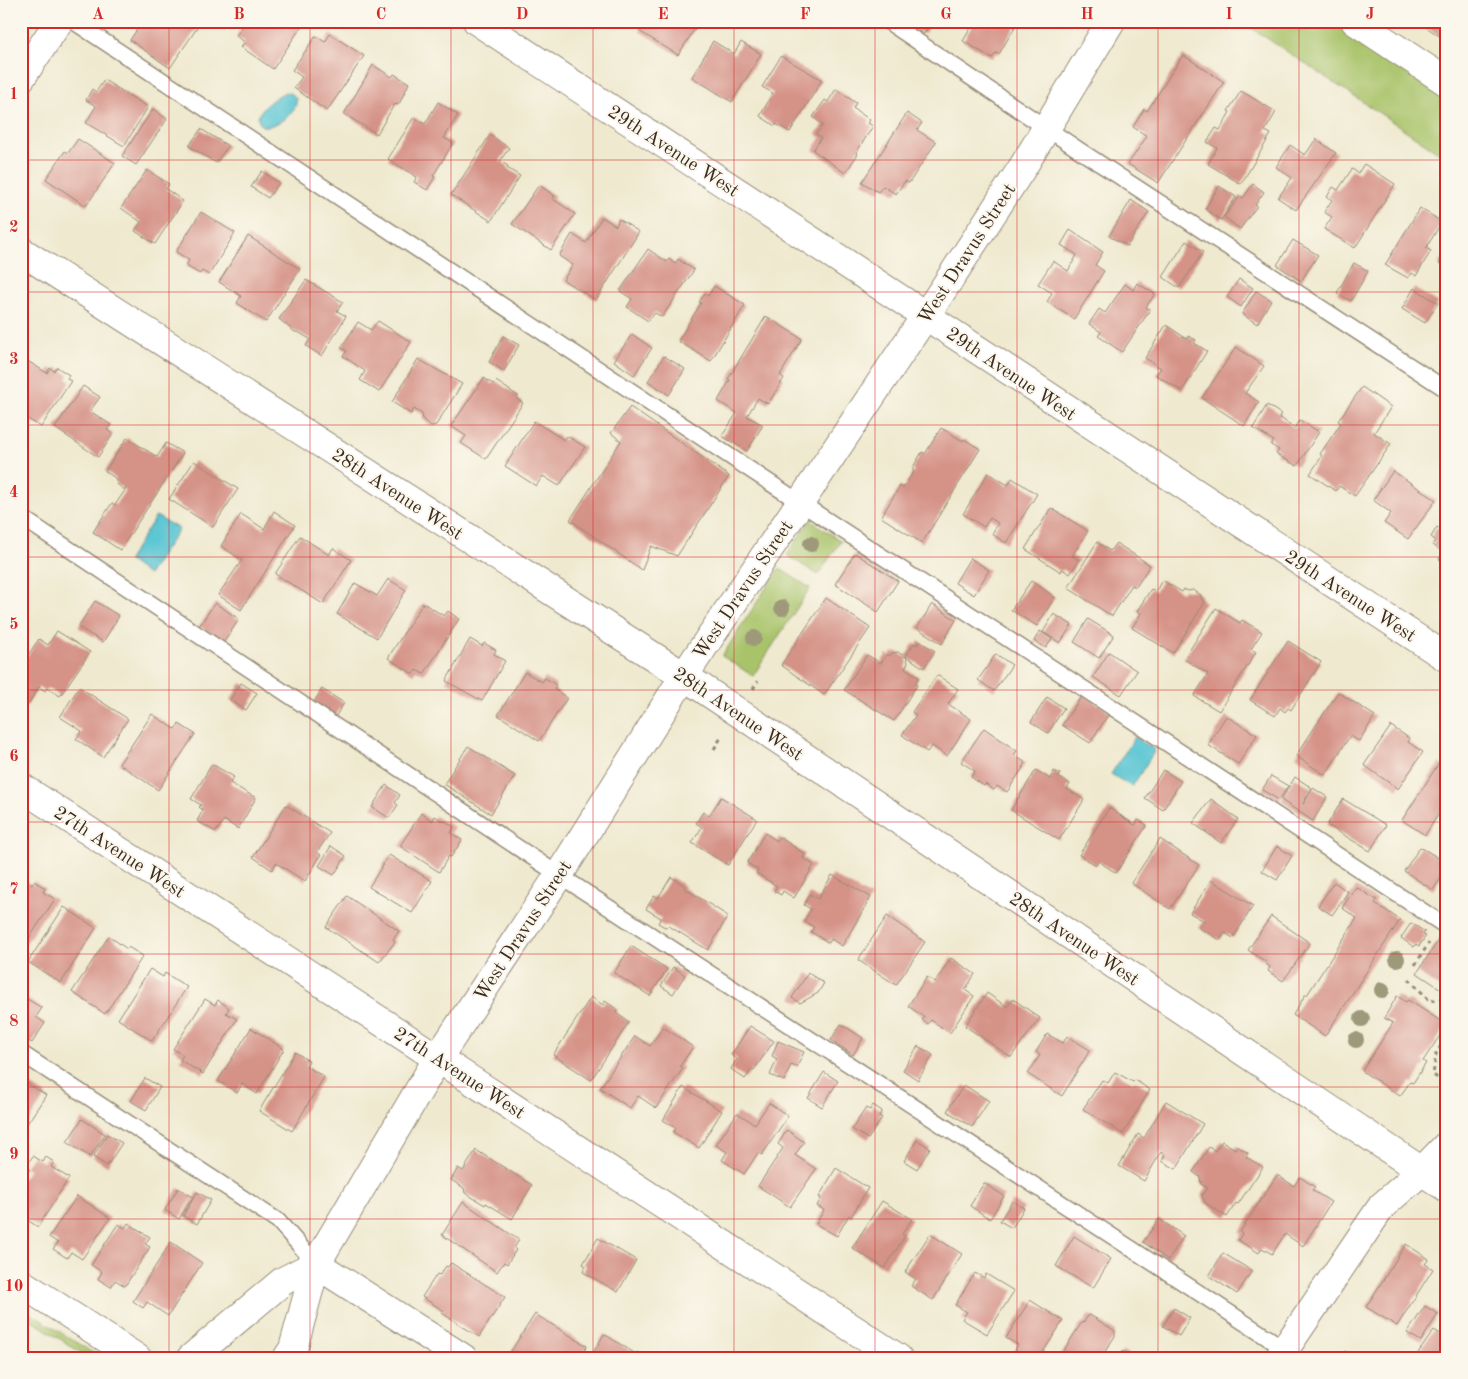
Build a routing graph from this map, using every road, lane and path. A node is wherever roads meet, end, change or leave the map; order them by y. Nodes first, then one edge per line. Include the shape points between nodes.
1 (59, 21) edge
2 (72, 21) edge
3 (478, 21) edge
4 (887, 21) edge
5 (1110, 21) edge
6 (1355, 21) edge
7 (21, 78) edge
8 (1447, 82) edge
9 (1046, 128) junction
10 (21, 251) edge
11 (926, 315) junction
12 (1447, 390) edge
13 (800, 502) junction
14 (21, 517) edge
15 (1447, 658) edge
16 (684, 676) junction
17 (722, 735) dead end
18 (714, 749) dead end
19 (21, 787) edge
20 (559, 875) junction
21 (1447, 927) edge
22 (1409, 979) dead end
23 (1446, 1000) edge
24 (1447, 1036) edge
25 (21, 1053) edge
26 (438, 1058) junction
27 (1444, 1082) dead end
28 (1447, 1145) edge
29 (1422, 1172) junction
30 (1447, 1188) edge
31 (316, 1264) junction
32 (21, 1283) edge
33 (1282, 1353) edge
34 (137, 1358) edge
35 (191, 1358) edge
36 (288, 1358) edge
37 (463, 1358) edge
38 (898, 1358) edge

1 - 7 street
2 - 13 lane
3 - 11 street, 29th Avenue West
4 - 9 lane
5 - 9 street, West Dravus Street
6 - 8 street
9 - 11 street, West Dravus Street
9 - 12 lane
10 - 16 street, 28th Avenue West
11 - 13 street, West Dravus Street
11 - 15 street, 29th Avenue West
13 - 16 street, West Dravus Street
13 - 21 lane
14 - 20 lane
16 - 20 street, West Dravus Street
16 - 29 street, 28th Avenue West
17 - 18 path
19 - 26 street, 27th Avenue West
20 - 26 street, West Dravus Street
20 - 33 lane
22 - 23 path via 1430,1001
24 - 27 path via 1436,1054 1433,1075
25 - 31 lane via 278,1221
26 - 31 street, West Dravus Street
26 - 38 street, 27th Avenue West
28 - 29 street
29 - 30 street, 28th Avenue West
29 - 33 street via 1382,1206
31 - 35 street via 282,1281
31 - 36 street, West Dravus Street
31 - 37 street
32 - 34 street

